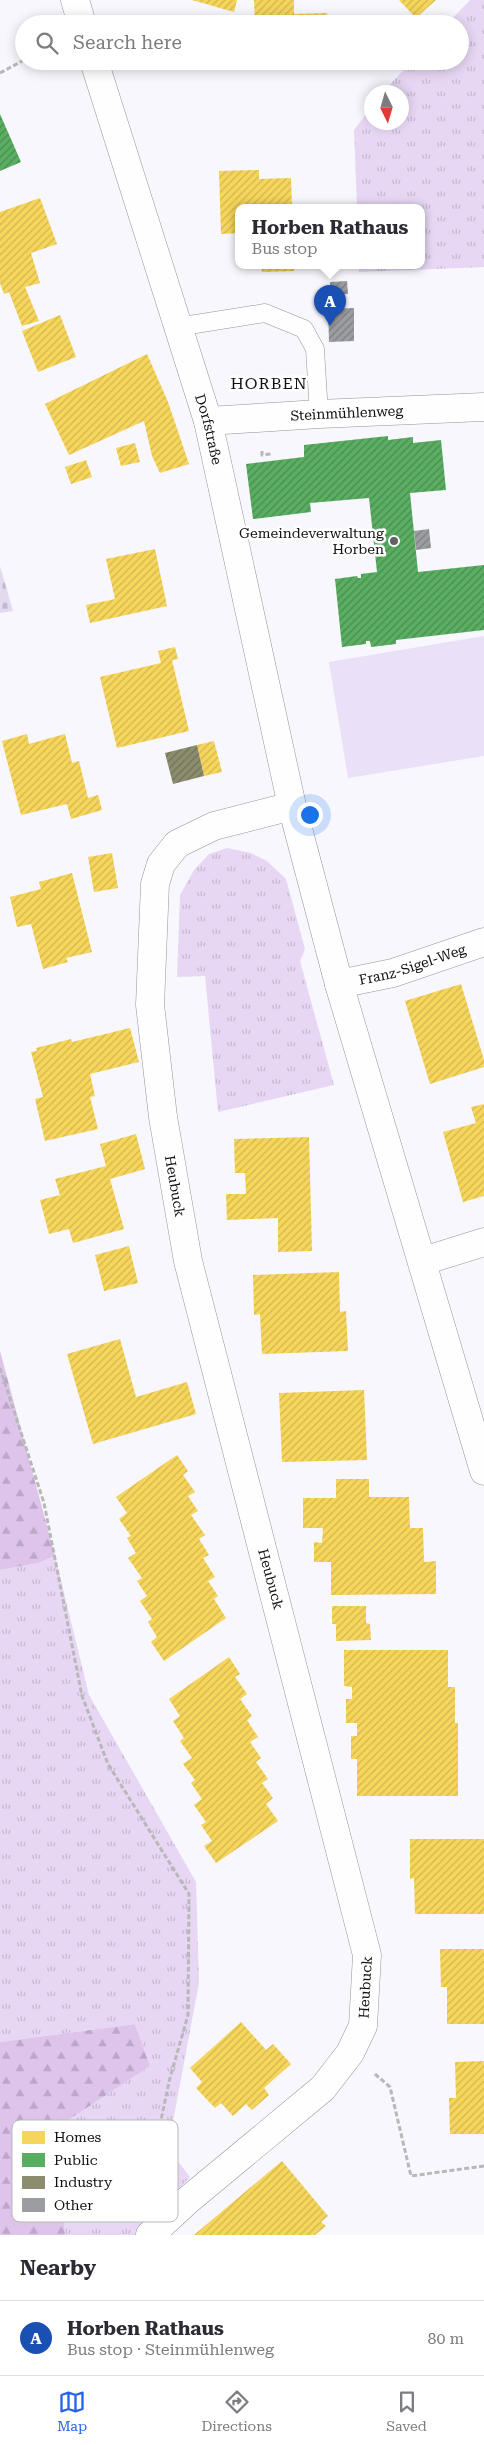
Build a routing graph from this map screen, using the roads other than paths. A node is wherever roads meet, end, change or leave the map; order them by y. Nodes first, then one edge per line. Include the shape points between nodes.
1 (75, 0) edge
2 (79, 15) edge
3 (97, 70) edge
4 (177, 327) junction
5 (484, 407) edge
6 (319, 414) junction
7 (208, 421) junction
8 (292, 806) junction
9 (484, 942) edge
10 (340, 984) junction
11 (484, 1242) edge
12 (423, 1261) junction
13 (484, 1471) edge
14 (178, 2209) edge
15 (164, 2222) edge
16 (150, 2235) edge

1 - 2 street
3 - 4 street, Dorfstraße
4 - 6 lane via 265,313 304,329 315,350
4 - 7 street, Dorfstraße
5 - 6 street, Steinmühlenweg
6 - 7 street, Steinmühlenweg
7 - 8 street, Dorfstraße
8 - 10 street
8 - 14 street, Heubuck via 214,826 177,844 161,864 155,884 150,1005 163,1117 188,1261 367,1954 363,2026 350,2053 322,2088
9 - 10 street, Franz-Sigel-Weg via 393,972
10 - 12 street
11 - 12 street
12 - 13 street
15 - 16 street, Heubuck

